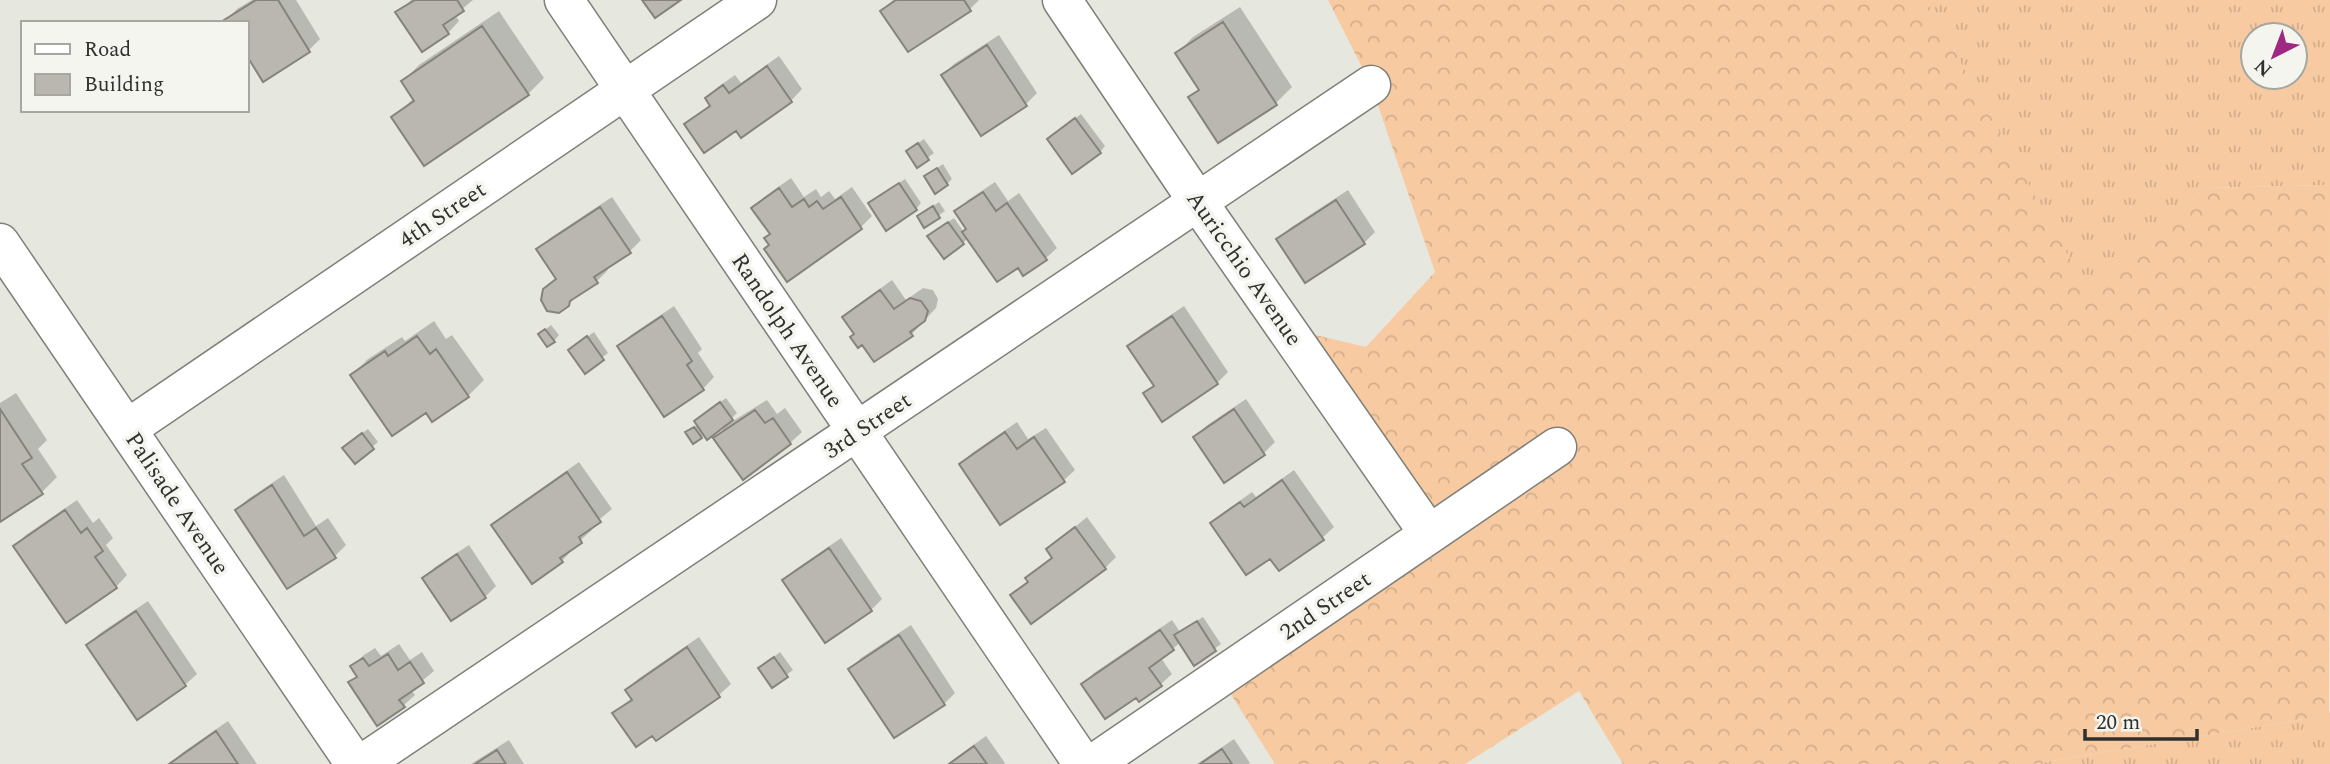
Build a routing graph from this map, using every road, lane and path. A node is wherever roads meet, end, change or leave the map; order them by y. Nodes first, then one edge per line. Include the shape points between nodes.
1 (564, 0) edge
2 (757, 0) edge
3 (1062, 0) edge
4 (1371, 85) dead end
5 (625, 90) junction
6 (1198, 202) junction
7 (0, 243) edge
8 (127, 429) junction
9 (858, 432) junction
10 (1557, 447) dead end
11 (1429, 534) junction
12 (355, 764) edge
13 (362, 764) edge
14 (1083, 764) edge
15 (1093, 764) edge

1 - 5 street, Randolph Avenue
2 - 5 street, 4th Street
3 - 6 street, Auricchio Avenue
4 - 6 street, 3rd Street
5 - 8 street, 4th Street
5 - 9 street, Randolph Avenue
6 - 9 street, 3rd Street
6 - 11 street, Auricchio Avenue
7 - 8 street, Palisade Avenue
8 - 12 street, Palisade Avenue
9 - 13 street, 3rd Street
9 - 14 street, Randolph Avenue
10 - 11 street, 2nd Street
11 - 15 street, 2nd Street

